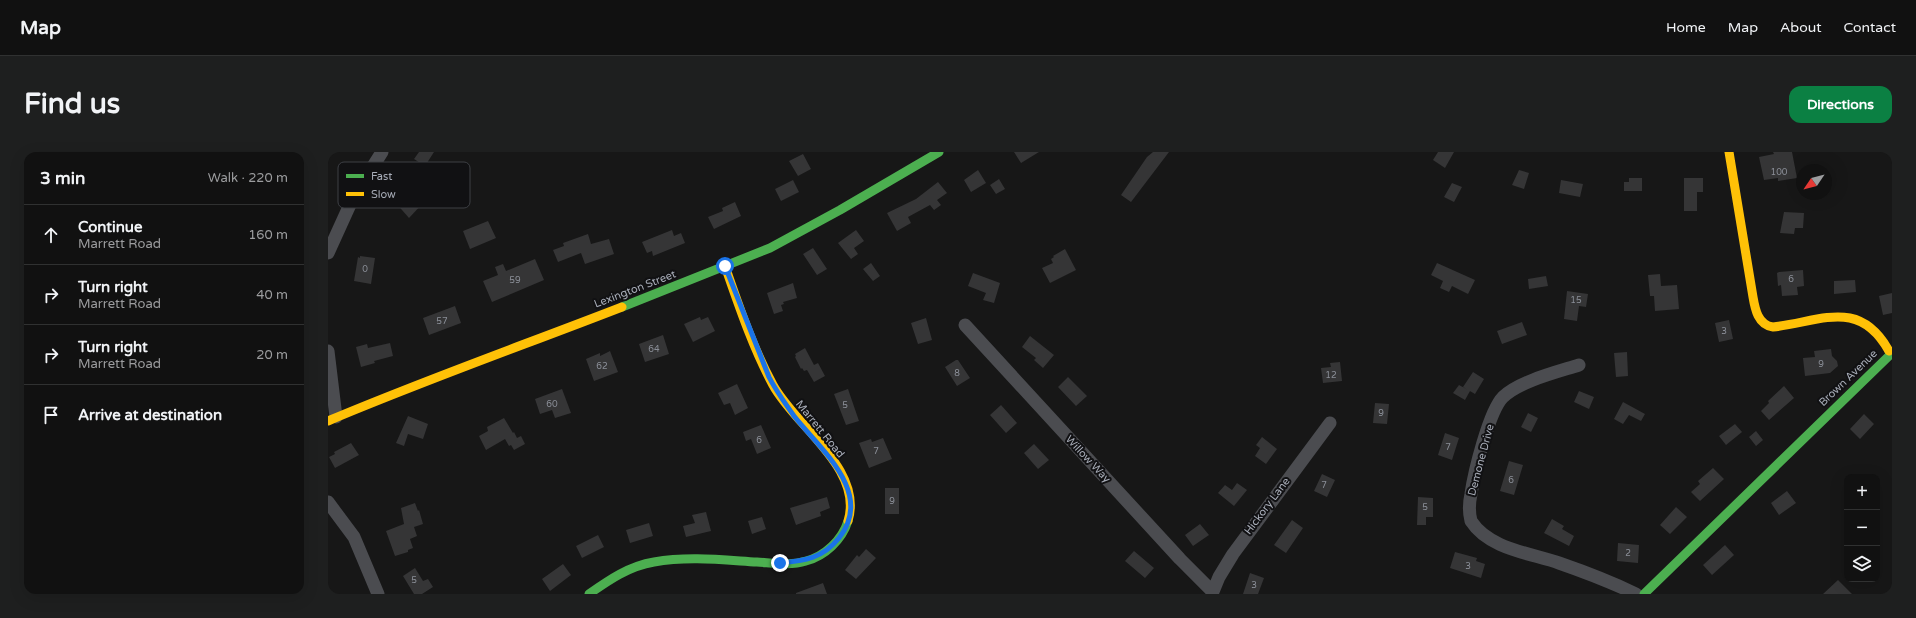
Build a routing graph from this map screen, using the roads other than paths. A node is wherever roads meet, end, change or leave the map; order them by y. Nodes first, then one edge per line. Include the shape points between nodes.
1 (382, 152) edge
2 (939, 152) edge
3 (1729, 152) edge
4 (376, 162) edge
5 (348, 208) edge
6 (328, 253) edge
7 (725, 266) junction
8 (965, 325) dead end
9 (328, 351) edge
10 (1579, 365) dead end
11 (332, 419) edge
12 (1330, 423) dead end
13 (328, 502) edge
14 (1212, 592) edge
15 (378, 594) edge
16 (589, 594) edge
17 (1636, 594) edge
18 (1644, 594) edge

1 - 4 street
2 - 7 street, Lexington Street via 770,248
3 - 18 street, Brown Avenue via 1753,297 1761,321 1772,327 1845,317 1874,329 1891,354
5 - 6 street
7 - 11 street, Lexington Street
7 - 16 street, Marrett Road via 761,359 778,394 829,458 848,489 850,519 834,544 820,556 804,562 677,559 652,562 626,570
8 - 14 street, Willow Way
9 - 11 street
10 - 17 street, Demone Drive via 1525,384 1502,397 1483,443 1470,495 1471,521 1482,534 1502,545 1579,570
12 - 14 street, Hickory Lane via 1253,524
13 - 15 street via 354,537

